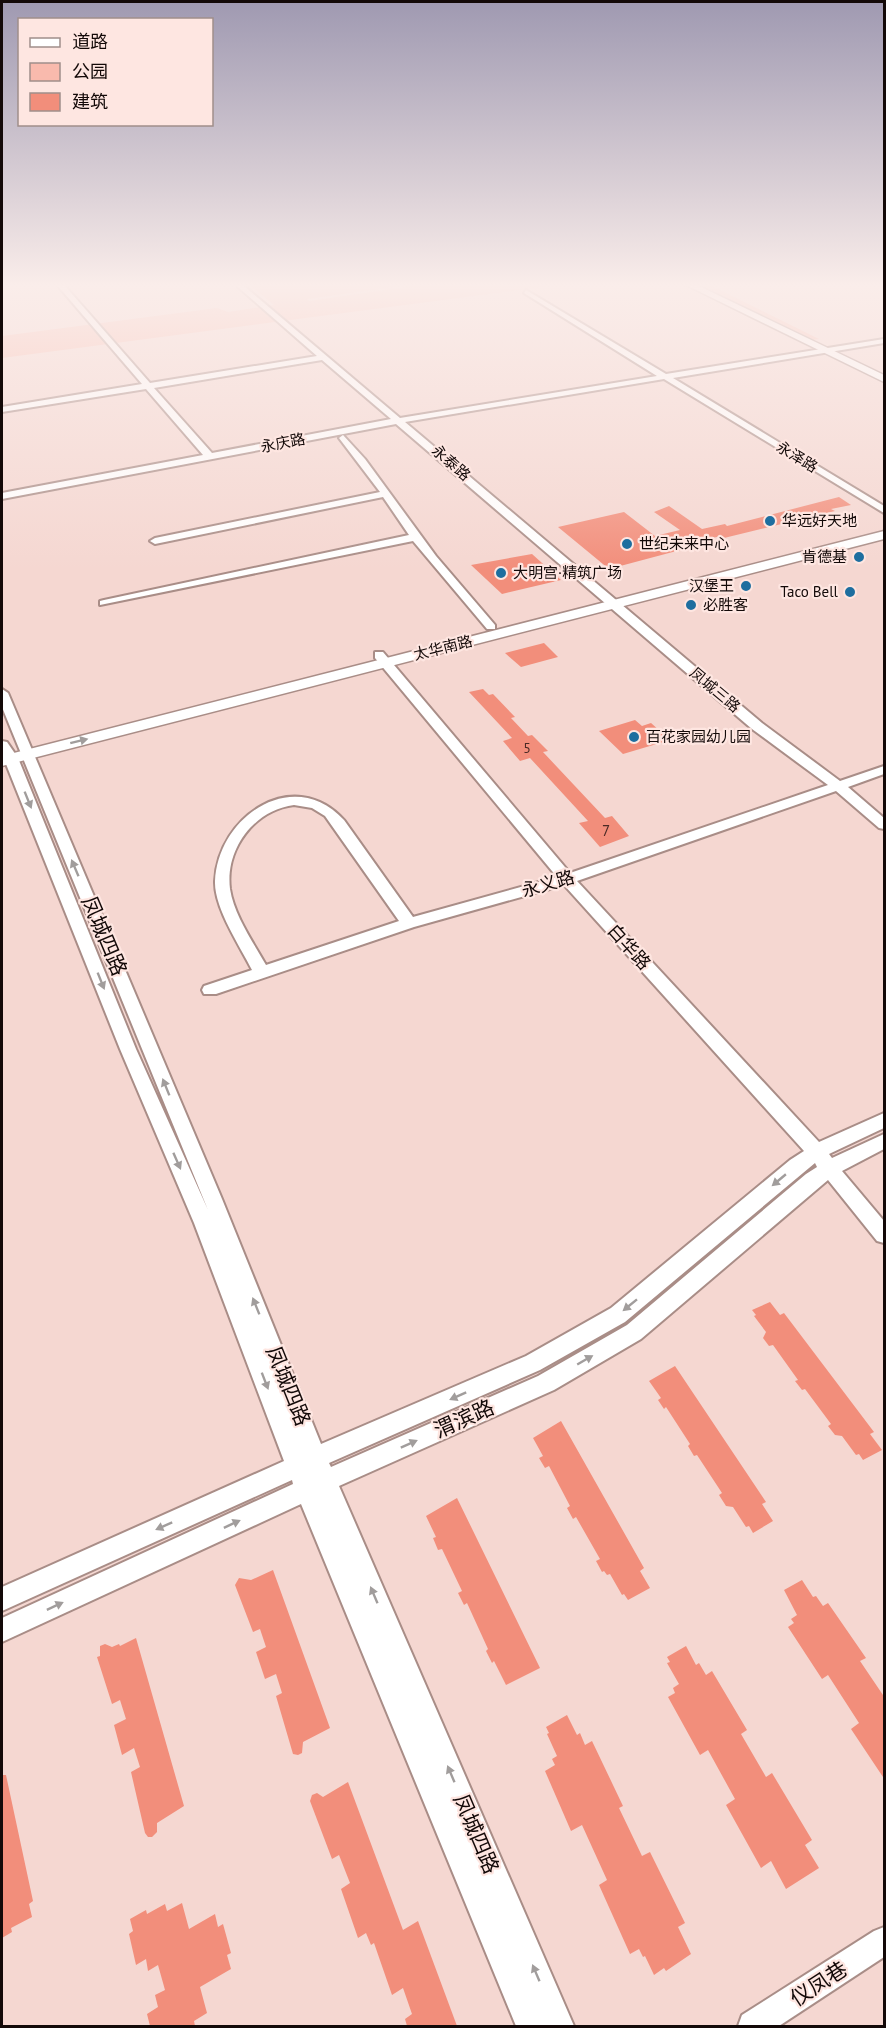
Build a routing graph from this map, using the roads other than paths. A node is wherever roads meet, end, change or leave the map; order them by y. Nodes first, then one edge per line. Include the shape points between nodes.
1 (143, 381) edge
2 (181, 381) edge
3 (352, 381) edge
4 (636, 381) edge
5 (672, 381) edge
6 (148, 386) junction
7 (2, 410) edge
8 (399, 420) junction
9 (343, 438) dead end
10 (208, 456) junction
11 (2, 491) edge
12 (385, 494) junction
13 (2, 496) edge
14 (885, 510) edge
15 (885, 528) edge
16 (885, 535) edge
17 (415, 537) junction
18 (155, 541) dead end
19 (609, 601) junction
20 (104, 603) dead end
21 (491, 627) junction
22 (382, 658) junction
23 (2, 693) edge
24 (10, 751) edge
25 (885, 770) edge
26 (837, 785) junction
27 (885, 825) edge
28 (567, 879) junction
29 (409, 923) junction
30 (261, 972) junction
31 (210, 990) dead end
32 (885, 1120) edge
33 (885, 1141) edge
34 (823, 1161) junction
35 (885, 1235) edge
36 (312, 1473) junction
37 (2, 1599) edge
38 (2, 1630) edge
39 (885, 1941) edge
40 (531, 2026) edge
41 (559, 2026) edge
42 (753, 2026) edge

1 - 6 street
2 - 6 street
3 - 8 street, 永泰路
4 - 8 street, 永庆路
5 - 14 street, 永泽路
6 - 7 street
6 - 10 street
8 - 10 street, 永庆路
8 - 19 street, 永泰路
9 - 12 street
10 - 11 street, 永庆路
10 - 13 street, 永庆路
12 - 17 street
12 - 18 street
15 - 19 main road, 太华南路
16 - 19 main road, 太华南路
17 - 20 street
17 - 21 street
19 - 21 main road, 太华南路
19 - 22 main road, 太华南路
19 - 26 street, 凤城三路 via 757,726
21 - 22 main road, 太华南路
22 - 24 main road, 太华南路
22 - 28 street, 白华路
23 - 24 street, 凤城四路
24 - 36 street, 凤城四路 via 128,1049
25 - 26 street, 永义路
26 - 27 street, 凤城三路
26 - 28 street, 永义路
28 - 29 street, 永义路
28 - 34 street, 白华路
29 - 30 street, 永义路
29 - 30 street via 327,810 305,801 272,806 243,825 225,868 223,891
30 - 31 street, 永义路
32 - 34 street, 渭滨路
33 - 34 street, 渭滨路
34 - 35 street, 白华路
34 - 36 street, 渭滨路 via 813,1179 634,1332 546,1383
36 -> 37 street, 渭滨路
38 -> 36 street, 渭滨路
36 - 40 street, 凤城四路
41 -> 36 street, 凤城四路
39 - 42 street, 仪凤巷

